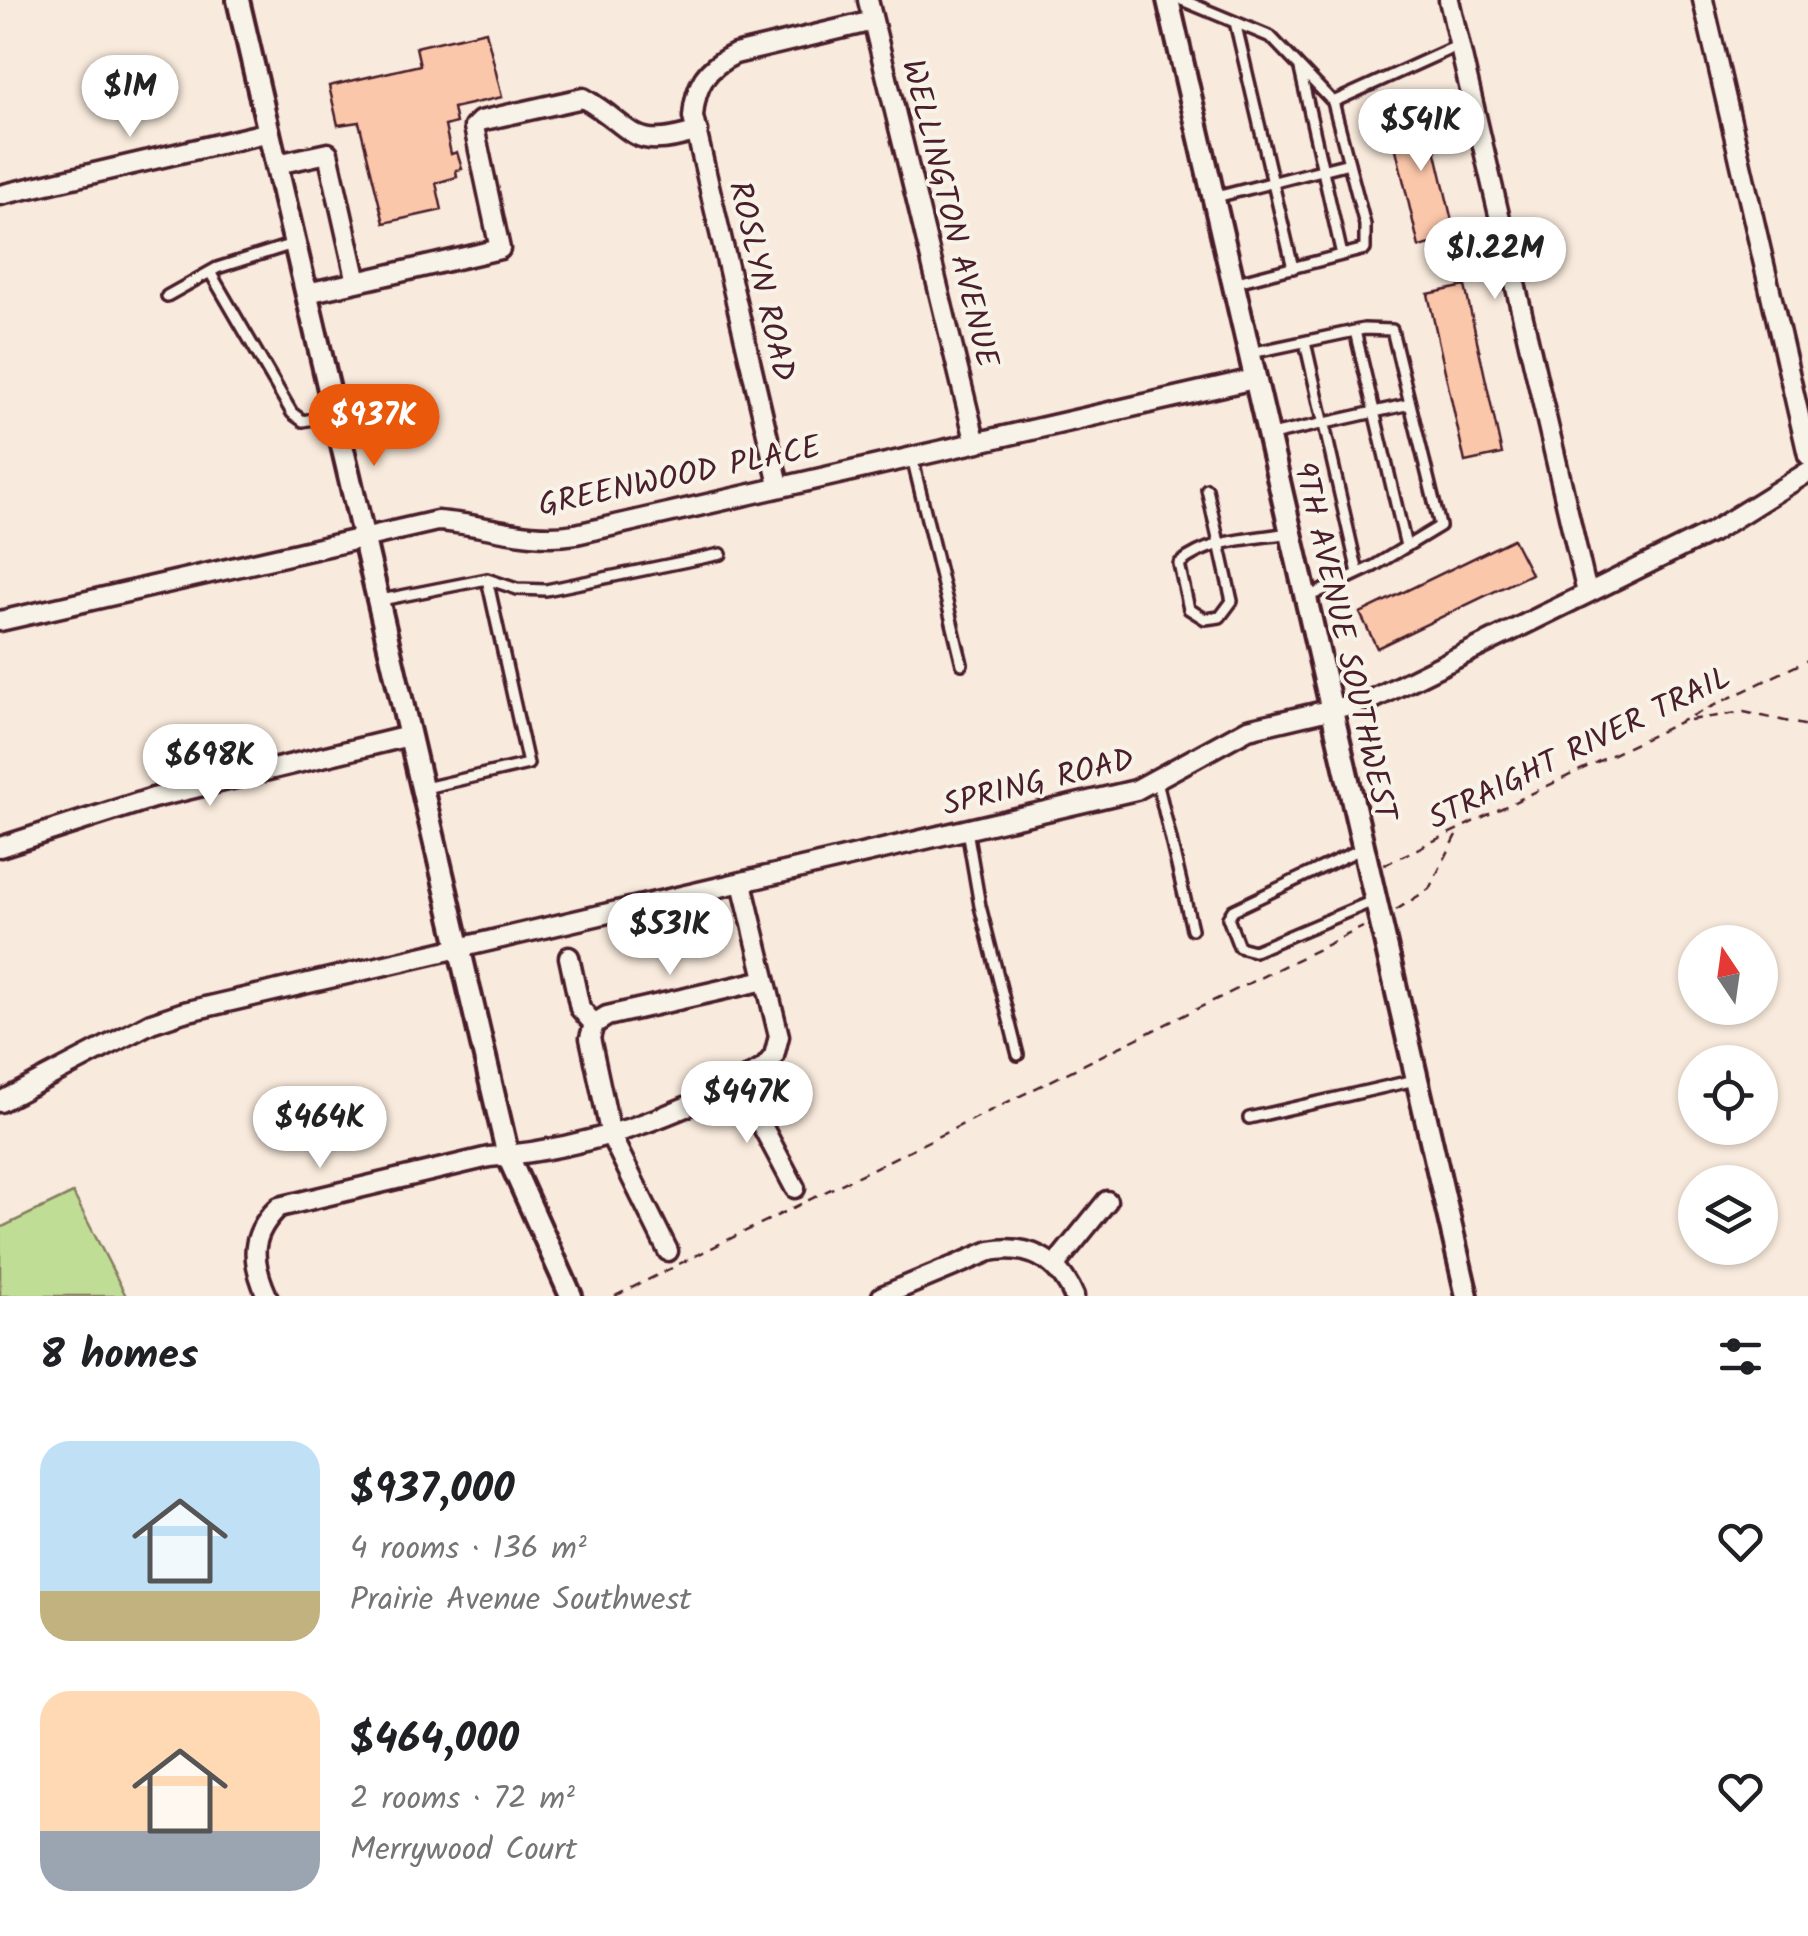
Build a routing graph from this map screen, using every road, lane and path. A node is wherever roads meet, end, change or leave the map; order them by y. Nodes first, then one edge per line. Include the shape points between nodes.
1 (238, 0) edge
2 (868, 0) edge
3 (1168, 0) edge
4 (1182, 0) edge
5 (1449, 0) edge
6 (1703, 0) edge
7 (873, 21) junction
8 (1235, 22) junction
9 (1460, 44) junction
10 (1300, 67) junction
11 (1334, 102) junction
12 (698, 131) junction
13 (270, 132) junction
14 (1349, 163) junction
15 (277, 164) junction
16 (1320, 170) junction
17 (1273, 183) junction
18 (0, 195) edge
19 (1213, 198) junction
20 (296, 243) junction
21 (1342, 255) junction
22 (1293, 268) junction
23 (210, 272) junction
24 (357, 282) junction
25 (1232, 283) junction
26 (307, 294) junction
27 (167, 296) dead end
28 (1355, 331) junction
29 (1305, 342) junction
30 (1248, 354) junction
31 (1254, 379) junction
32 (1410, 404) junction
33 (1374, 413) junction
34 (336, 414) junction
35 (1324, 425) junction
36 (1267, 436) junction
37 (976, 440) junction
38 (911, 454) junction
39 (1808, 454) edge
40 (1808, 472) edge
41 (779, 485) junction
42 (1207, 488) dead end
43 (1290, 533) junction
44 (364, 535) junction
45 (1220, 545) junction
46 (1406, 546) junction
47 (721, 554) dead end
48 (1358, 573) junction
49 (487, 579) junction
50 (1588, 593) junction
51 (1305, 598) junction
52 (378, 601) junction
53 (0, 622) edge
54 (1808, 660) edge
55 (962, 664) dead end
56 (1330, 710) junction
57 (1684, 722) junction
58 (1808, 726) edge
59 (409, 736) junction
60 (1158, 781) junction
61 (422, 789) junction
62 (967, 830) junction
63 (1459, 831) junction
64 (0, 847) edge
65 (1363, 848) junction
66 (1369, 872) junction
67 (742, 883) junction
68 (1378, 909) junction
69 (1192, 929) dead end
70 (461, 950) junction
71 (569, 956) dead end
72 (765, 980) junction
73 (594, 1024) junction
74 (1018, 1054) dead end
75 (1417, 1079) junction
76 (739, 1082) junction
77 (0, 1102) edge
78 (1248, 1118) dead end
79 (611, 1136) junction
80 (508, 1156) junction
81 (795, 1188) dead end
82 (1107, 1201) dead end
83 (668, 1250) dead end
84 (1055, 1264) junction
85 (267, 1296) edge
86 (571, 1296) edge
87 (615, 1296) edge
88 (882, 1296) edge
89 (1074, 1296) edge
90 (1467, 1296) edge

1 - 13 street
2 - 7 street, WELLINGTON AVENUE
3 - 19 street, 9TH AVENUE SOUTHWEST
4 - 8 lane
5 - 9 street
6 - 39 street
7 - 12 street, ROSLYN ROAD via 718,62 696,90
7 - 37 street, WELLINGTON AVENUE
8 - 10 lane via 1271,37
8 - 17 lane
9 - 11 lane
9 - 50 street
10 - 11 lane
10 - 16 lane
11 - 14 lane
12 - 24 street via 653,143 583,98 480,120 474,128 500,249
12 - 41 street, ROSLYN ROAD
13 - 15 street
13 - 18 street
14 - 16 lane
14 - 21 lane via 1366,225 1365,249
15 - 20 street
15 - 24 street via 328,152
16 - 17 lane
16 - 21 lane
17 - 19 lane
17 - 22 lane
19 - 25 street, 9TH AVENUE SOUTHWEST
20 - 23 lane
20 - 26 street
21 - 22 lane
22 - 25 lane
23 - 27 lane
23 - 34 lane via 292,413 303,420
24 - 26 street
25 - 30 street, 9TH AVENUE SOUTHWEST
26 - 34 street
28 - 29 lane
28 - 32 lane via 1392,330
28 - 33 lane
29 - 30 lane
29 - 35 lane
30 - 31 street, 9TH AVENUE SOUTHWEST
31 - 36 street, 9TH AVENUE SOUTHWEST
31 - 37 street, GREENWOOD PLACE
32 - 33 lane
32 - 46 lane via 1440,526
33 - 35 lane
33 - 46 lane
34 - 44 street
35 - 36 lane
35 - 48 lane
36 - 43 street, 9TH AVENUE SOUTHWEST
37 - 38 street, GREENWOOD PLACE
38 - 41 street, GREENWOOD PLACE
38 - 55 lane
40 - 50 street, SPRING ROAD via 1712,532
41 - 44 street, GREENWOOD PLACE via 550,538 437,521
42 - 45 lane
43 - 45 lane
43 - 51 street, 9TH AVENUE SOUTHWEST
44 - 52 street
44 - 53 street, GREENWOOD PLACE
45 - 45 lane via 1198,549 1180,564 1189,609 1204,619 1220,617 1232,601
46 - 48 lane
47 - 49 lane via 546,590
48 - 51 lane
49 - 52 lane
49 - 61 lane via 528,764
50 - 56 street, SPRING ROAD via 1371,700
51 - 56 street, 9TH AVENUE SOUTHWEST
52 - 59 street
54 - 57 path, STRAIGHT RIVER TRAIL
56 - 60 street, SPRING ROAD via 1248,728
56 - 65 street, 9TH AVENUE SOUTHWEST
57 - 58 path via 1744,712
57 - 63 path, STRAIGHT RIVER TRAIL
59 - 61 street
59 - 64 street via 153,798
60 - 62 street, SPRING ROAD
60 - 69 lane
61 - 70 street
62 - 67 street, SPRING ROAD
62 - 74 lane
63 - 66 path, STRAIGHT RIVER TRAIL
63 - 68 path via 1429,889
65 - 66 street, 9TH AVENUE SOUTHWEST
65 - 68 lane via 1228,918 1239,946 1254,951
66 - 68 street, 9TH AVENUE SOUTHWEST
67 - 70 street, SPRING ROAD
67 - 72 street
68 - 75 street, 9TH AVENUE SOUTHWEST
68 - 87 path
70 - 77 street, SPRING ROAD via 184,1012
70 - 80 street
71 - 73 street via 580,1008
72 - 73 street
72 - 76 street via 779,1036 774,1056
73 - 79 street via 590,1038
75 - 78 lane
75 - 90 street, 9TH AVENUE SOUTHWEST
76 - 79 street
76 - 81 street
79 - 80 street
79 - 83 street
80 - 85 street via 279,1207 257,1234 253,1253
80 - 86 street
82 - 84 street
84 - 88 street via 1009,1248
84 - 89 street

